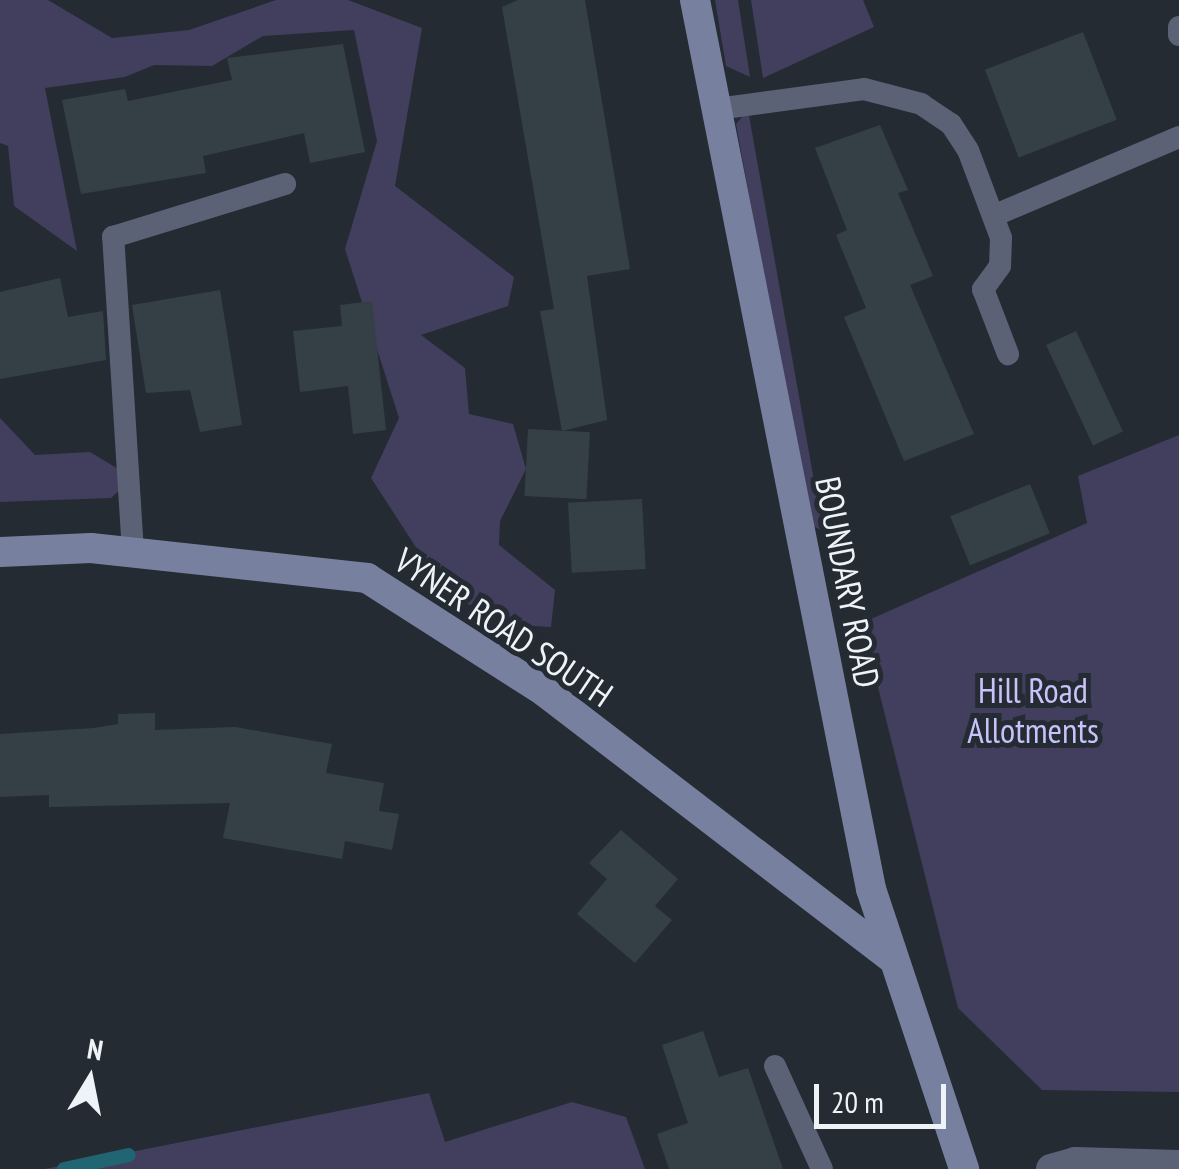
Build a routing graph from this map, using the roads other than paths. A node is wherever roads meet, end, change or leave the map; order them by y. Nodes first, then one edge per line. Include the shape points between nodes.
1 (695, 0) edge
2 (717, 109) junction
3 (1179, 137) edge
4 (285, 184) dead end
5 (993, 216) junction
6 (1008, 354) dead end
7 (0, 552) edge
8 (133, 552) junction
9 (894, 960) junction
10 (776, 1066) dead end
11 (1179, 1165) edge
12 (822, 1169) edge
13 (964, 1169) edge
14 (1051, 1169) edge

1 - 2 main road, BOUNDARY ROAD
2 - 5 lane via 888,91 951,124
2 - 9 main road, BOUNDARY ROAD via 870,889
3 - 5 lane
4 - 8 lane via 113,237
5 - 6 lane via 1002,252 982,289
7 - 8 main road, VYNER ROAD SOUTH
8 - 9 main road, VYNER ROAD SOUTH via 367,578 545,692
9 - 13 main road, BOUNDARY ROAD
10 - 12 lane
11 - 14 street via 1076,1162

